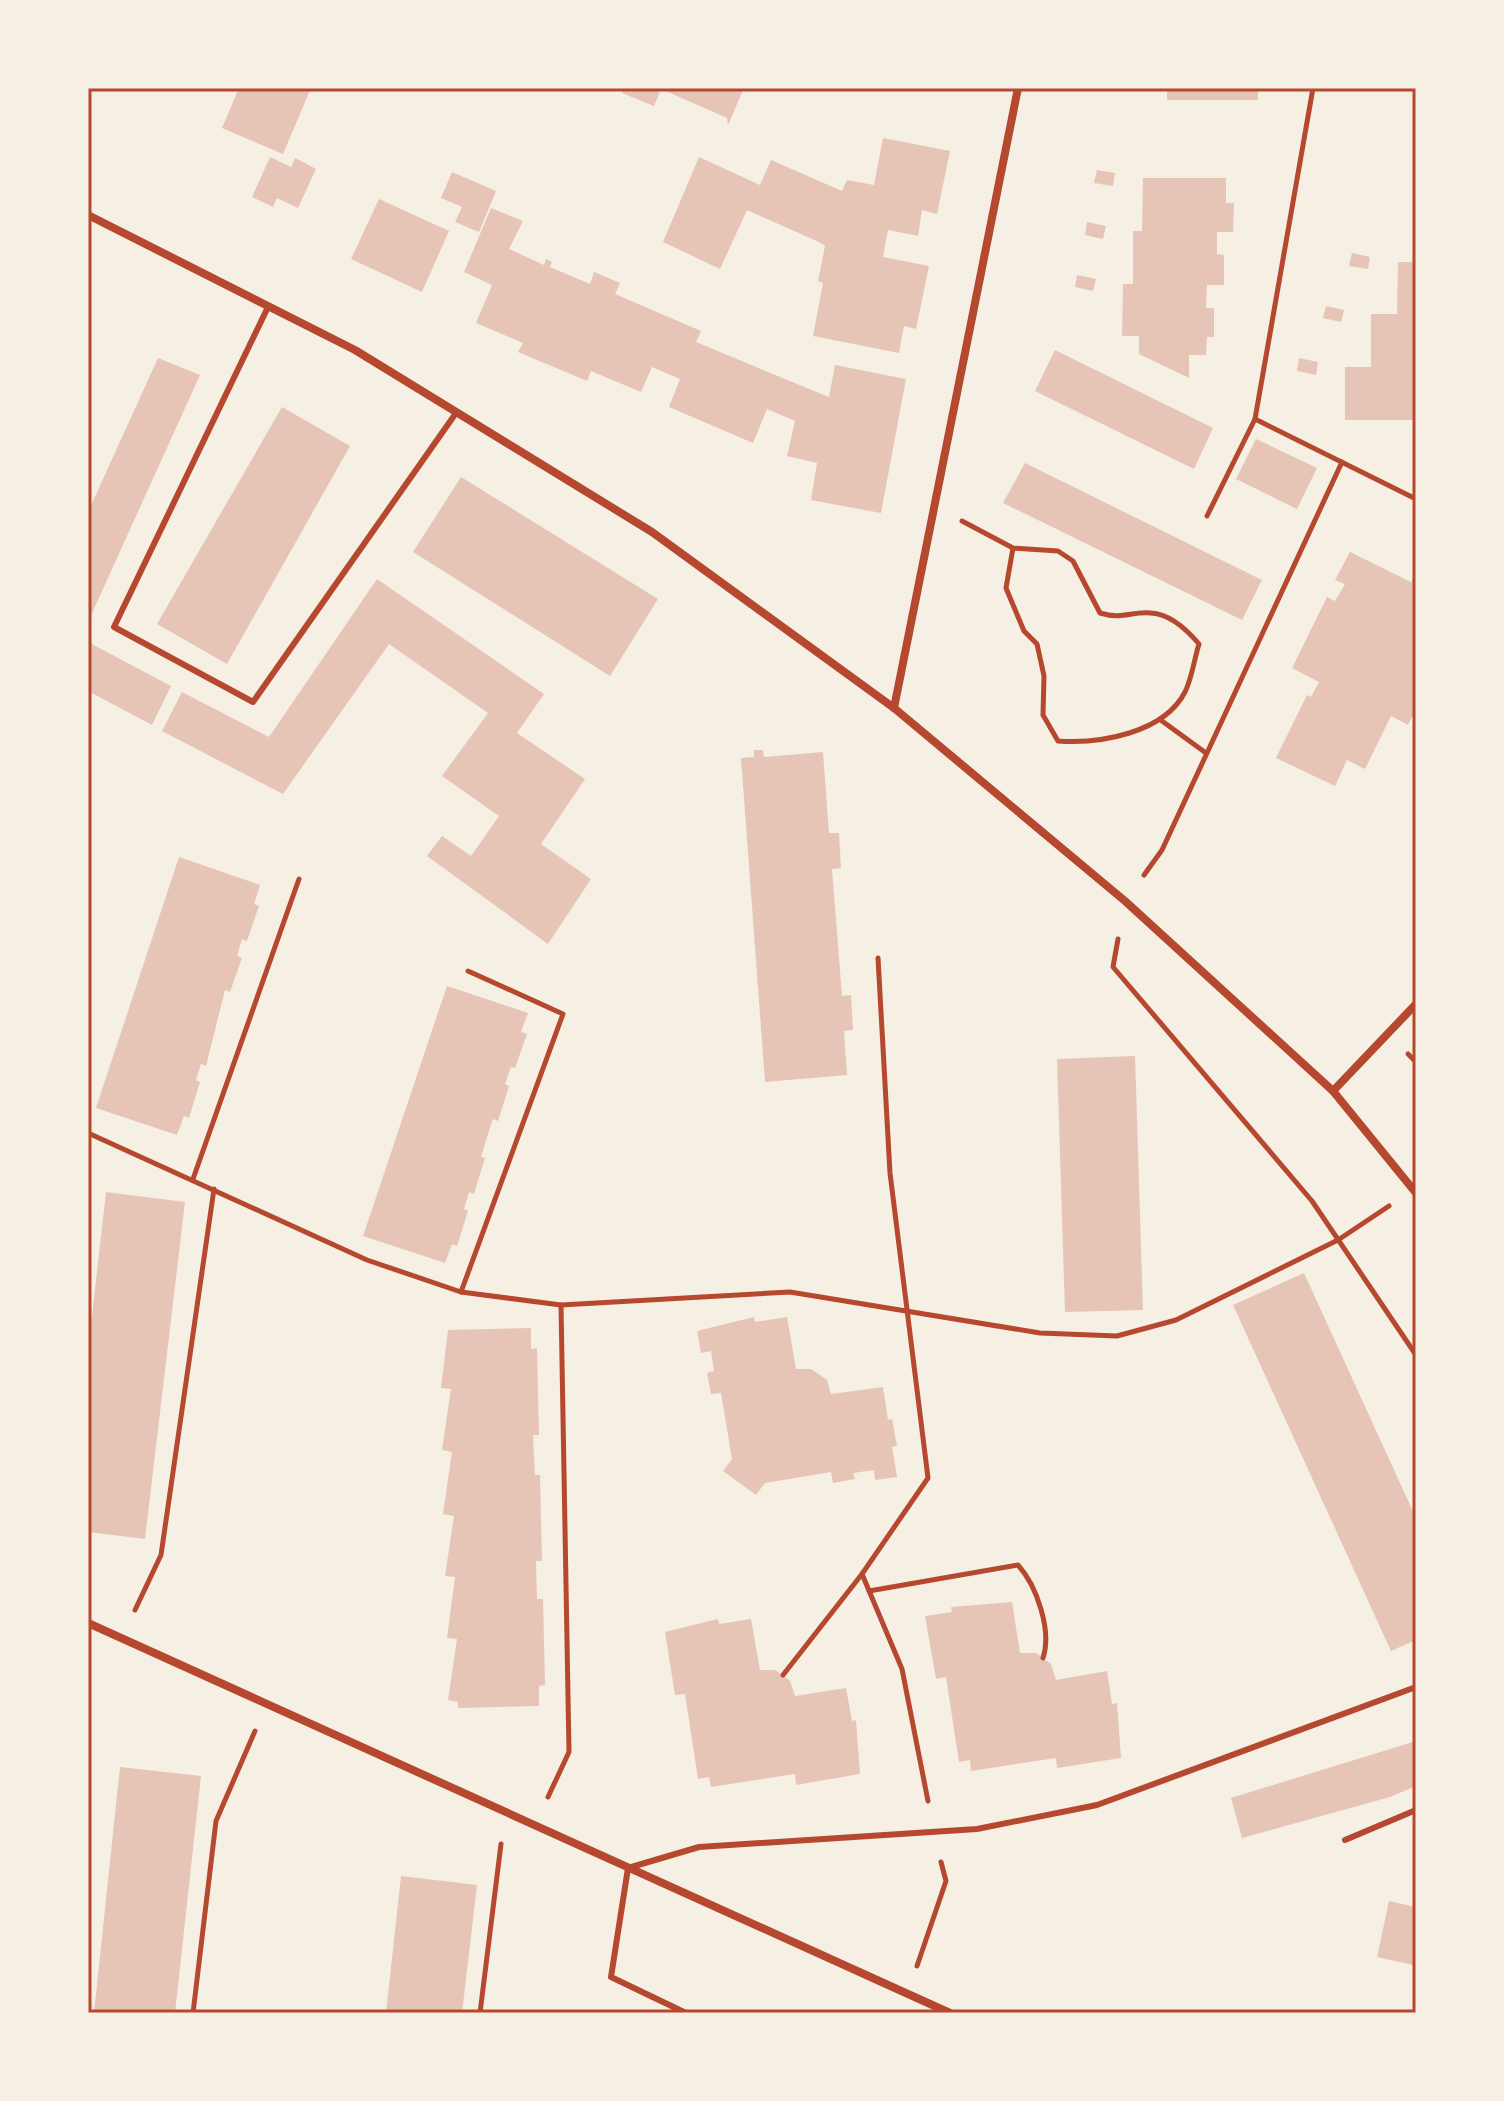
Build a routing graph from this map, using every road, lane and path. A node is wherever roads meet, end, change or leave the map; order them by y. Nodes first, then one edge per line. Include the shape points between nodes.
1 (1018, 88) edge
2 (1313, 88) edge
3 (88, 215) edge
4 (268, 307) junction
5 (456, 413) junction
6 (1255, 419) junction
7 (1342, 462) junction
8 (1416, 499) edge
9 (937, 507) junction
10 (1207, 516) dead end
11 (1013, 548) junction
12 (894, 708) junction
13 (1162, 721) junction
14 (1206, 753) junction
15 (299, 879) dead end
16 (1125, 901) junction
17 (878, 958) dead end
18 (468, 971) dead end
19 (1416, 1004) edge
20 (1333, 1091) junction
21 (88, 1133) edge
22 (193, 1179) junction
23 (214, 1189) junction
24 (1415, 1191) edge
25 (1338, 1240) junction
26 (461, 1292) junction
27 (561, 1305) junction
28 (907, 1313) junction
29 (1416, 1355) edge
30 (862, 1574) junction
31 (869, 1591) junction
32 (88, 1623) edge
33 (122, 1638) junction
34 (1043, 1658) dead end
35 (783, 1675) dead end
36 (1416, 1687) edge
37 (267, 1704) junction
38 (1416, 1810) edge
39 (505, 1811) junction
40 (535, 1825) junction
41 (934, 1833) junction
42 (1345, 1840) dead end
43 (628, 1868) junction
44 (907, 1994) junction
45 (193, 2013) edge
46 (480, 2013) edge
47 (686, 2013) edge
48 (950, 2013) edge

1 - 9 street
2 - 6 path
3 - 4 street
4 - 5 street via 355,350
4 - 5 lane via 114,627 253,702
5 - 12 street via 652,532
6 - 7 path
6 - 10 path
7 - 8 path
7 - 14 path
9 - 11 path
9 - 12 street
11 - 13 path via 1006,588 1024,631 1037,644 1044,676 1043,715 1058,741 1088,743
11 - 13 path via 1058,551 1073,561 1100,613 1118,618 1153,612 1185,628 1199,644 1184,693
12 - 16 street
13 - 14 path
14 - 16 path via 1162,850
15 - 22 path
16 - 20 street
16 - 25 path via 1113,967 1312,1201
17 - 28 path via 890,1173
18 - 26 path via 563,1014
19 - 20 street
20 - 24 street
21 - 22 path
22 - 23 path
23 - 26 path via 367,1260
23 - 33 path via 161,1555
24 - 25 path
25 - 28 path via 1176,1320 1117,1336 1040,1333
25 - 29 path
26 - 27 path
27 - 28 path via 790,1292
27 - 40 path via 569,1752
28 - 30 path via 928,1478
30 - 31 path
30 - 35 path
31 - 34 path via 1018,1565 1030,1578 1049,1642
31 - 41 path via 902,1669
32 - 33 street
33 - 37 street
36 - 41 lane via 1097,1805
37 - 39 street
37 - 45 path via 216,1821
38 - 42 lane
39 - 40 street
39 - 46 path
40 - 43 street
41 - 43 lane via 699,1847
41 - 44 path via 946,1881
43 - 44 street
43 - 47 lane via 611,1977
44 - 48 street

